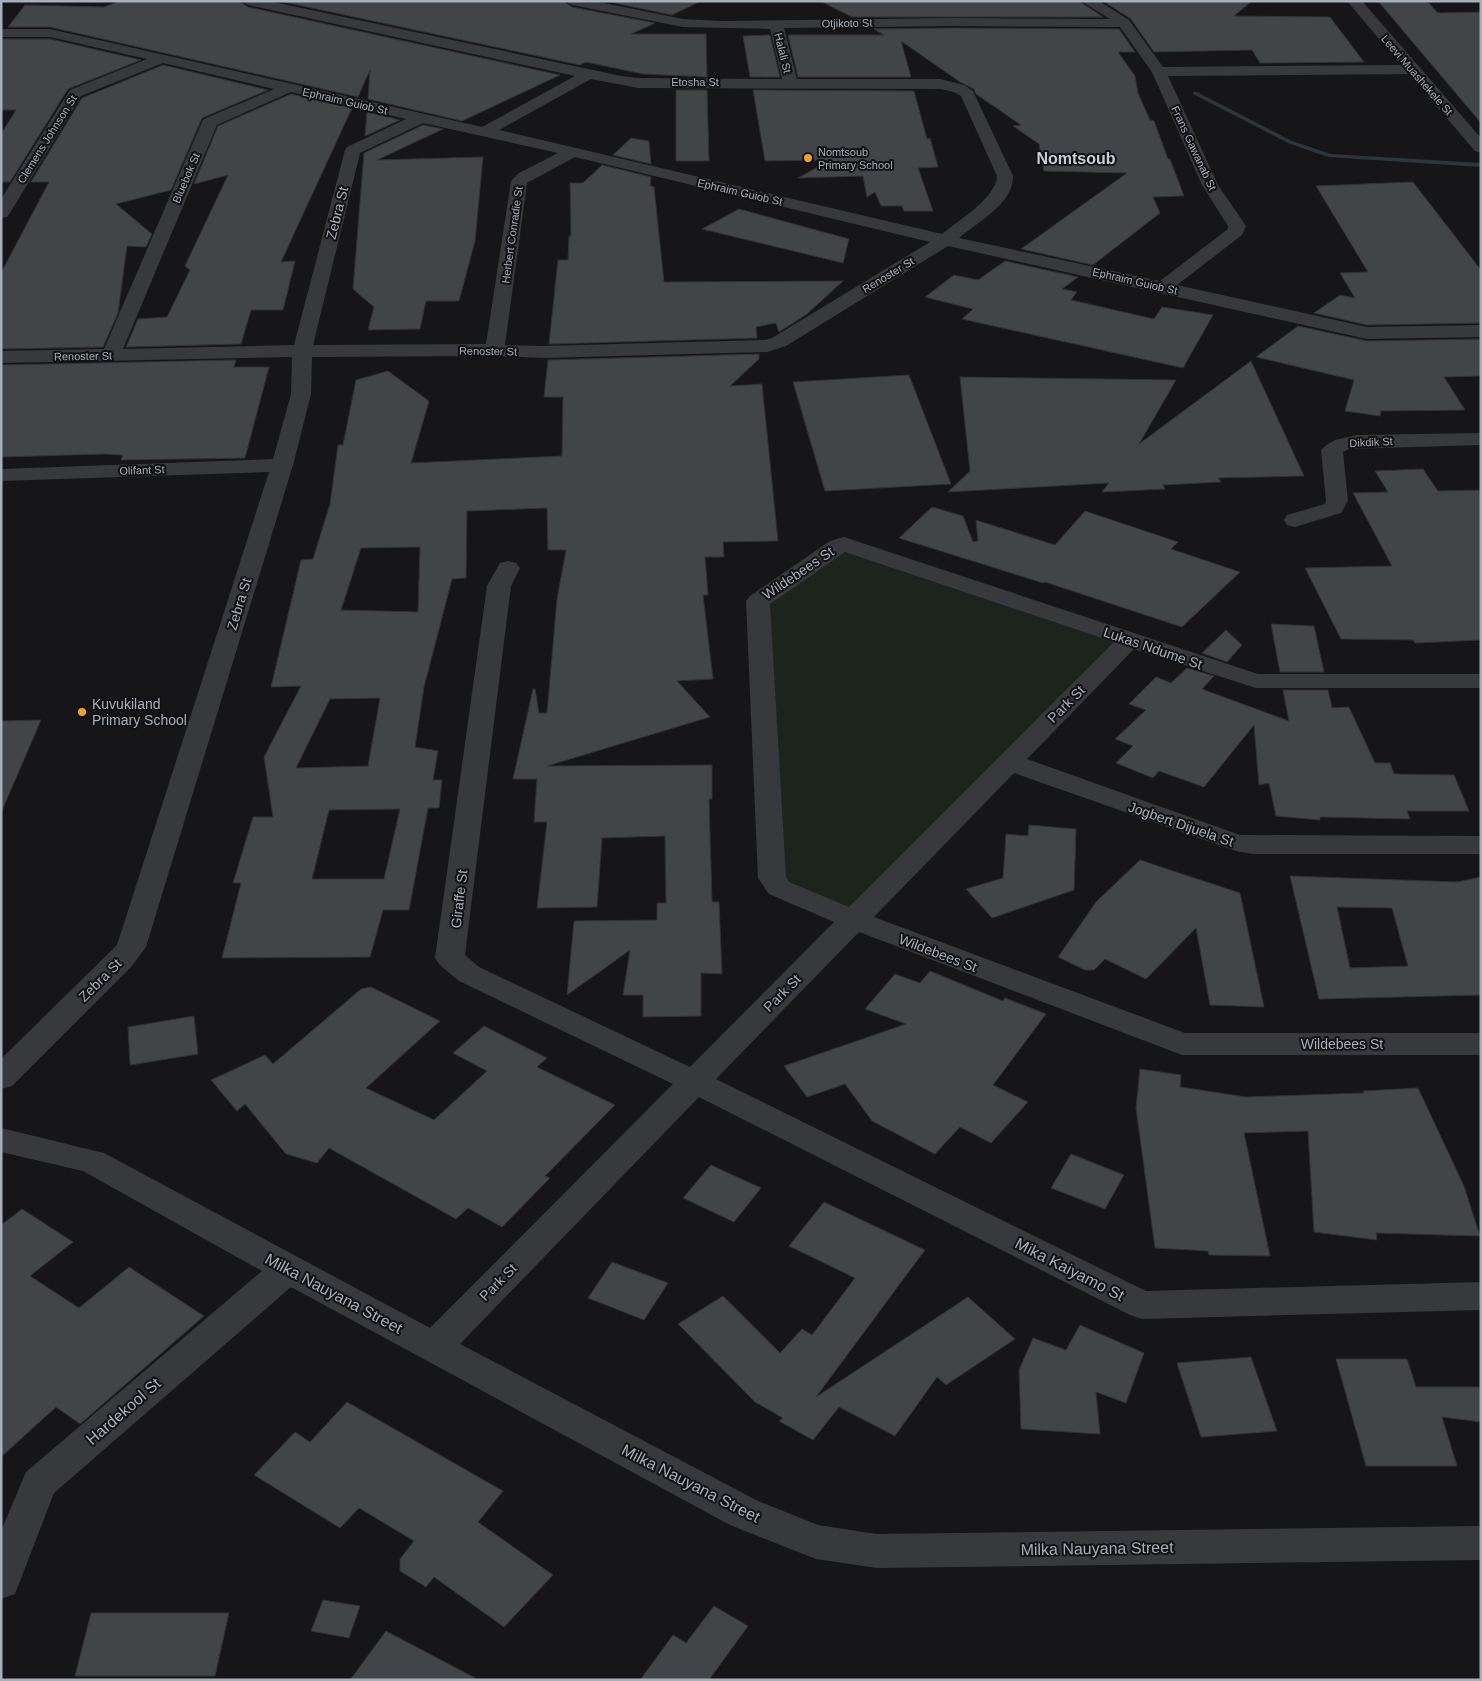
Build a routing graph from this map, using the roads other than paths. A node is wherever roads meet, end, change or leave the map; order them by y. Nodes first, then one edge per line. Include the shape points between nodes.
1 (248, 1) edge
2 (572, 1) edge
3 (1088, 1) edge
4 (1354, 1) edge
5 (330, 4) dead end
6 (931, 8) dead end
7 (722, 9) dead end
8 (308, 13) junction
9 (953, 22) junction
10 (1124, 24) junction
11 (721, 25) junction
12 (776, 25) junction
13 (1, 33) edge
14 (161, 59) junction
15 (1411, 70) junction
16 (1159, 72) junction
17 (589, 74) junction
18 (790, 82) junction
19 (288, 88) junction
20 (420, 118) junction
21 (484, 132) junction
22 (1481, 148) edge
23 (573, 152) junction
24 (1, 213) edge
25 (946, 240) junction
26 (1163, 287) junction
27 (1481, 330) edge
28 (494, 350) junction
29 (302, 351) junction
30 (111, 355) junction
31 (1, 357) edge
32 (1481, 439) edge
33 (282, 465) junction
34 (1, 475) edge
35 (1295, 520) dead end
36 (838, 546) joint
37 (508, 568) dead end
38 (1130, 640) junction
39 (1481, 681) edge
40 (1010, 762) junction
41 (1481, 845) edge
42 (854, 920) junction
43 (1481, 1044) edge
44 (1, 1078) edge
45 (695, 1082) junction
46 (1, 1140) edge
47 (288, 1269) junction
48 (1481, 1296) edge
49 (435, 1346) junction
50 (1481, 1543) edge
51 (1, 1582) edge

1 - 8 street, Etosha St
2 - 11 street, Otjikoto St via 683,23
3 - 10 street, Frans Gawanab St
4 - 15 street, Leevi Muashekele St
5 - 8 street
6 - 9 street
7 - 11 street
8 - 17 street, Etosha St
9 - 10 street, Otjikoto St
9 - 12 street, Otjikoto St
10 - 16 street, Frans Gawanab St
11 - 12 street, Otjikoto St
12 - 18 street, Halali St
13 - 14 street, Ephraim Guiob St via 50,33
14 - 19 street, Ephraim Guiob St
14 - 24 street, Clemens Johnson St via 75,93
15 - 16 street
15 - 22 street, Leevi Muashekele St
16 - 26 street, Frans Gawanab St via 1210,185 1237,226 1236,231
17 - 18 street, Etosha St via 638,83
17 - 21 street
18 - 25 street, Etosha St via 940,84 959,88 968,94 1005,176 1005,184 997,198
19 - 20 street, Ephraim Guiob St
19 - 30 street, Bluebok St via 210,122
20 - 21 street, Ephraim Guiob St
20 - 29 street, Zebra St via 353,150
21 - 23 street, Ephraim Guiob St
23 - 25 street, Ephraim Guiob St
23 - 28 street, Herbert Conradie St via 525,176 520,182
25 - 26 street, Ephraim Guiob St
25 - 28 street, Renoster St via 779,342 767,346 543,352
26 - 27 street, Ephraim Guiob St via 1367,333
28 - 29 street, Renoster St
29 - 30 street, Renoster St
29 - 33 street, Zebra St via 302,394
30 - 31 street, Renoster St
32 - 35 street, Dikdik St via 1342,444 1332,450 1338,501 1333,508
33 - 34 street, Olifant St
33 - 44 street, Zebra St via 132,947
36 - 38 street, Lukas Ndume St via 853,546
36 - 42 street, Wildebees St via 758,601 772,878 779,888
37 - 45 street, Giraffe St via 499,586 450,958 469,974
38 - 39 street, Lukas Ndume St via 1256,681
38 - 40 street, Park St
40 - 41 street, Jogbert Dijuela St via 1236,844
40 - 42 street, Park St
42 - 43 street, Wildebees St via 1182,1044
42 - 45 street, Park St
45 - 48 street, Mika Kaiyamo St via 1142,1305
45 - 49 street, Park St
46 - 47 street, Milka Nauyana Street via 92,1161
47 - 49 street, Milka Nauyana Street
47 - 51 street, Hardekool St via 39,1483
49 - 50 street, Milka Nauyana Street via 744,1513 816,1542 877,1551

